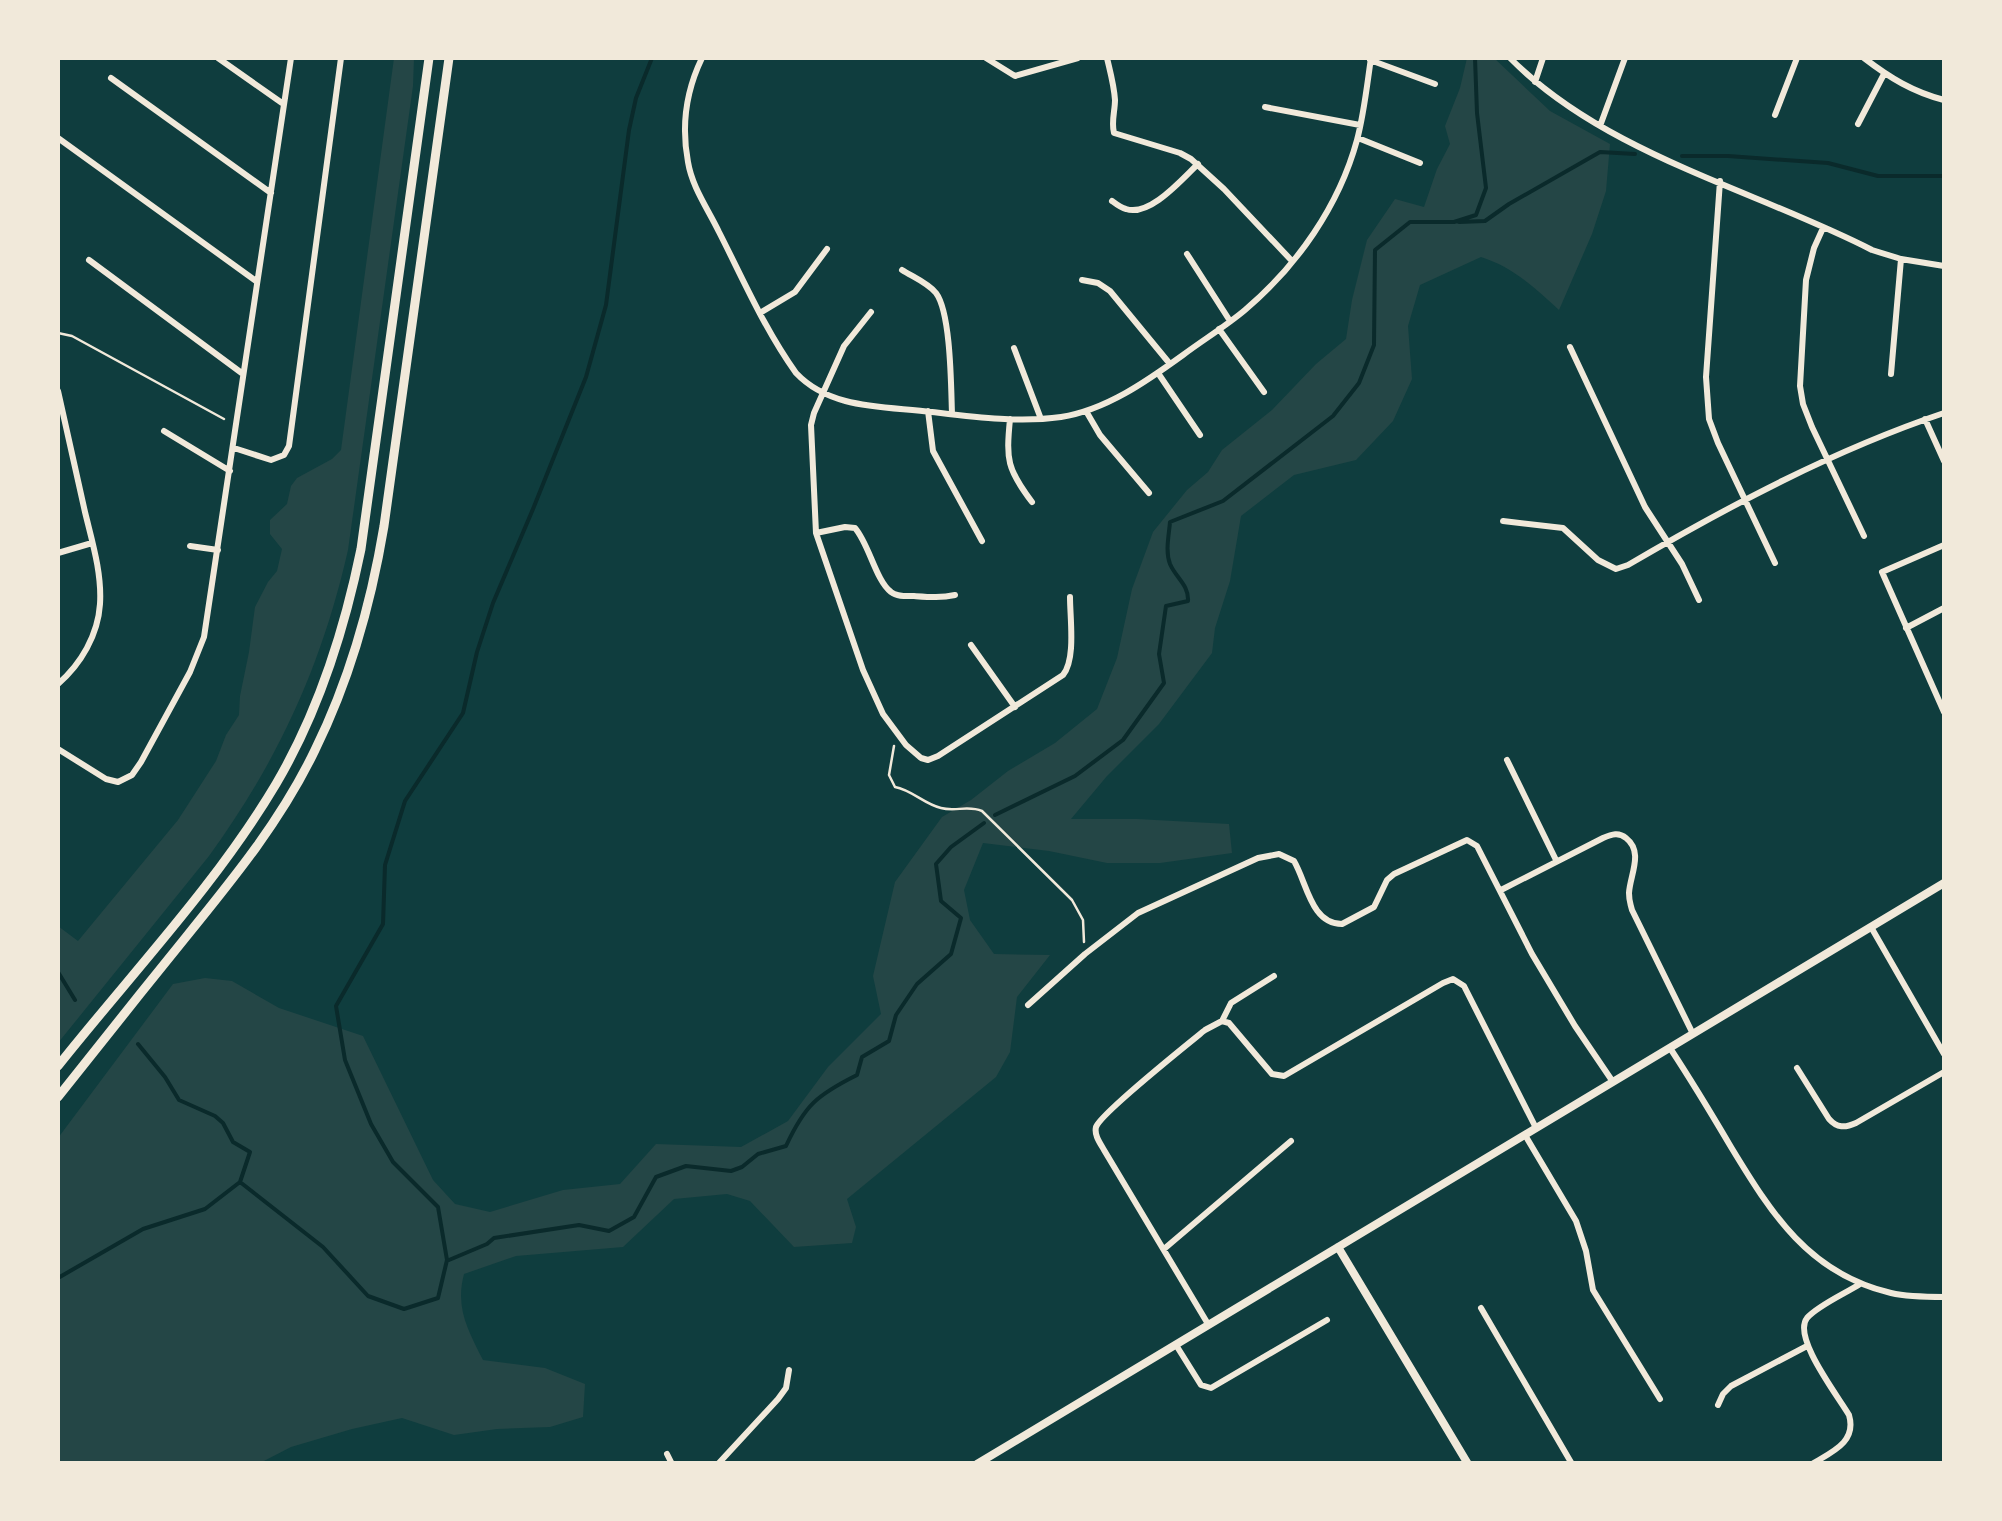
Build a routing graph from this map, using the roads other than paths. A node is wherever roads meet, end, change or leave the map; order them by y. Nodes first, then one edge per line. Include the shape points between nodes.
1 (218, 58) edge
2 (291, 58) edge
3 (341, 58) edge
4 (429, 58) edge
5 (449, 58) edge
6 (702, 58) edge
7 (986, 58) edge
8 (1078, 58) edge
9 (1107, 58) edge
10 (1510, 58) edge
11 (1543, 58) edge
12 (1625, 58) edge
13 (1797, 58) edge
14 (1864, 58) edge
15 (1370, 59) edge
16 (1884, 74) junction
17 (111, 78) dead end
18 (1535, 82) junction
19 (1435, 84) dead end
20 (1944, 100) edge
21 (282, 104) junction
22 (1265, 108) dead end
23 (1775, 116) dead end
24 (1858, 124) dead end
25 (1360, 125) junction
26 (1600, 126) junction
27 (58, 138) edge
28 (1358, 138) junction
29 (1420, 163) dead end
30 (1198, 164) junction
31 (1720, 182) junction
32 (272, 193) junction
33 (1112, 201) dead end
34 (1823, 228) junction
35 (826, 249) dead end
36 (1188, 254) dead end
37 (1901, 259) junction
38 (89, 260) dead end
39 (1292, 261) junction
40 (1944, 266) edge
41 (902, 270) dead end
42 (1082, 280) dead end
43 (256, 281) junction
44 (872, 312) dead end
45 (760, 313) junction
46 (1230, 321) junction
47 (1219, 329) junction
48 (1570, 347) dead end
49 (1014, 348) dead end
50 (1170, 364) junction
51 (1158, 373) junction
52 (243, 374) junction
53 (1891, 374) dead end
54 (58, 391) edge
55 (1264, 392) dead end
56 (824, 394) junction
57 (928, 411) junction
58 (1086, 411) junction
59 (1944, 412) edge
60 (952, 414) junction
61 (1010, 419) junction
62 (1040, 419) junction
63 (1925, 419) junction
64 (164, 430) dead end
65 (1200, 435) dead end
66 (70, 446) junction
67 (234, 448) junction
68 (58, 449) edge
69 (1829, 460) junction
70 (1944, 461) edge
71 (230, 472) junction
72 (1148, 493) dead end
73 (1745, 501) junction
74 (1032, 502) dead end
75 (1503, 521) dead end
76 (816, 533) junction
77 (1864, 536) dead end
78 (982, 541) dead end
79 (1666, 542) junction
80 (92, 543) junction
81 (1944, 545) edge
82 (190, 546) dead end
83 (218, 550) junction
84 (58, 553) edge
85 (1775, 562) dead end
86 (955, 595) dead end
87 (1070, 597) dead end
88 (1699, 600) dead end
89 (1944, 608) edge
90 (1906, 628) junction
91 (971, 645) dead end
92 (58, 684) edge
93 (1015, 707) junction
94 (1944, 712) edge
95 (58, 749) edge
96 (1507, 760) dead end
97 (1556, 860) junction
98 (1944, 885) edge
99 (1501, 890) junction
100 (1870, 926) junction
101 (1274, 976) dead end
102 (1028, 1005) dead end
103 (1222, 1021) junction
104 (1693, 1034) junction
105 (1670, 1048) junction
106 (1944, 1054) edge
107 (58, 1066) edge
108 (1797, 1068) dead end
109 (1944, 1072) edge
110 (1612, 1082) junction
111 (58, 1097) edge
112 (1536, 1128) junction
113 (1524, 1134) junction
114 (1291, 1141) dead end
115 (1338, 1248) junction
116 (1164, 1249) junction
117 (1861, 1283) junction
118 (1944, 1296) edge
119 (1481, 1308) dead end
120 (1327, 1320) dead end
121 (1208, 1324) junction
122 (1176, 1344) junction
123 (1807, 1346) junction
124 (789, 1370) dead end
125 (1660, 1399) dead end
126 (1718, 1406) dead end
127 (667, 1454) dead end
128 (672, 1464) edge
129 (718, 1464) edge
130 (977, 1464) edge
131 (1468, 1464) edge
132 (1572, 1464) edge
133 (1812, 1464) edge

1 - 21 street
2 - 21 street
3 - 67 street via 289,446 271,460
4 - 107 main road via 361,549 322,690 252,822
5 - 111 main road via 384,526 351,665 314,752 264,837
6 - 45 street via 684,113 688,165
7 - 8 street via 1015,76
9 - 30 street via 1114,133
10 - 18 street
11 - 18 street
12 - 26 street
13 - 23 street
14 - 16 street
15 - 19 street
15 - 25 street
16 - 20 street
16 - 24 street
17 - 32 street
18 - 26 street
21 - 32 street
22 - 25 street
25 - 28 street
26 - 31 street
27 - 43 street
28 - 29 street
28 - 39 street via 1324,218
30 - 33 street via 1148,207 1130,211
30 - 39 street
31 - 34 street
31 - 73 street via 1706,400
32 - 43 street
34 - 37 street
34 - 69 street via 1806,280 1800,386
35 - 45 street via 796,292
36 - 46 street
37 - 40 street
37 - 53 street
38 - 52 street
39 - 46 street
41 - 60 street via 940,301
42 - 50 street via 1110,290
43 - 52 street
44 - 56 street via 844,346
45 - 56 street via 796,373
46 - 47 street
47 - 50 street
47 - 55 street
48 - 79 street
49 - 62 street
50 - 51 street
51 - 58 street
51 - 65 street
52 - 67 street
54 - 66 street
56 - 57 street
56 - 76 street via 811,425
57 - 60 street
57 - 78 street via 933,451
58 - 62 street
58 - 72 street
59 - 63 street
60 - 61 street
61 - 62 street
61 - 74 street via 1009,464
63 - 69 street
63 - 70 street
64 - 71 street
66 - 68 street
66 - 80 street
67 - 71 street
69 - 73 street
69 - 77 street
71 - 83 street
73 - 79 street
73 - 85 street
75 - 79 street via 1563,528 1616,569
76 - 86 street via 855,528 892,592
76 - 93 street via 882,714 916,754 938,756
79 - 88 street
80 - 84 street
80 - 92 street via 100,583 97,624
81 - 90 street via 1882,572
82 - 83 street
83 - 95 street via 199,652 132,775 106,779
87 - 93 street via 1067,671
89 - 90 street
90 - 94 street
91 - 93 street
96 - 97 street
97 - 99 street
97 - 104 street via 1612,834 1630,842 1636,857 1632,910
98 - 100 street
99 - 102 street via 1468,840 1394,874 1374,906 1336,925 1317,913 1294,861 1269,855 1151,906
99 - 110 street via 1532,954
100 - 104 street
100 - 106 street
101 - 103 street via 1231,1003
103 - 112 street via 1236,1028 1272,1074 1284,1076 1453,979 1464,986
103 - 116 street via 1097,1124 1096,1136
104 - 105 street
105 - 110 street
105 - 117 street via 1784,1228 1824,1263
108 - 109 street via 1829,1119 1842,1127
110 - 112 street
112 - 113 street
113 - 115 street
113 - 125 street via 1576,1221 1593,1290
114 - 116 street
115 - 121 street
115 - 131 street
116 - 121 street
117 - 118 street via 1892,1294
117 - 123 street via 1807,1318
119 - 132 street
120 - 122 street via 1211,1388
121 - 122 street
122 - 130 street
123 - 126 street via 1731,1386
123 - 133 street via 1852,1429 1844,1444
124 - 129 street via 778,1400
127 - 128 street

